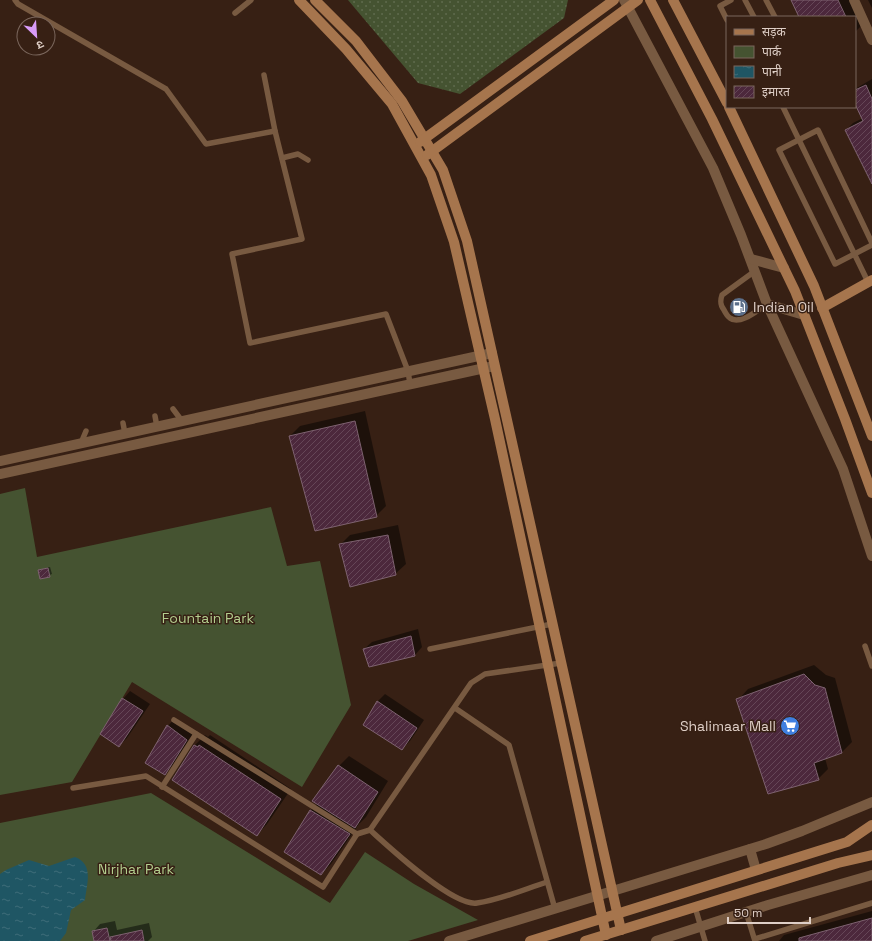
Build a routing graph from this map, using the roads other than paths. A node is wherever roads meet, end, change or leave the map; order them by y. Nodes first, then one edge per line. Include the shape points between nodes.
1 (15, 0) edge
2 (251, 0) edge
3 (299, 0) edge
4 (315, 0) edge
5 (614, 0) edge
6 (638, 0) edge
7 (650, 0) edge
8 (673, 0) edge
9 (730, 0) edge
10 (745, 0) edge
11 (766, 0) edge
12 (854, 0) edge
13 (626, 4) edge
14 (234, 14) dead end
15 (753, 16) edge
16 (774, 16) edge
17 (726, 18) edge
18 (872, 40) edge
19 (264, 75) dead end
20 (498, 85) junction
21 (725, 92) edge
22 (507, 96) junction
23 (729, 108) edge
24 (784, 108) edge
25 (275, 131) junction
26 (424, 139) junction
27 (800, 140) junction
28 (415, 146) junction
29 (432, 152) junction
30 (282, 158) junction
31 (422, 159) junction
32 (308, 160) dead end
33 (872, 244) edge
34 (855, 254) junction
35 (751, 259) junction
36 (784, 268) junction
37 (755, 271) junction
38 (870, 281) edge
39 (767, 304) junction
40 (822, 308) junction
41 (804, 315) junction
42 (492, 353) junction
43 (480, 356) junction
44 (494, 366) junction
45 (483, 369) junction
46 (408, 371) junction
47 (410, 384) junction
48 (173, 409) dead end
49 (155, 416) dead end
50 (869, 419) edge
51 (182, 421) junction
52 (123, 423) dead end
53 (158, 427) junction
54 (86, 431) dead end
55 (125, 434) junction
56 (872, 436) edge
57 (80, 444) junction
58 (1, 461) edge
59 (2, 473) edge
60 (872, 493) edge
61 (872, 556) edge
62 (552, 624) junction
63 (539, 627) junction
64 (865, 646) dead end
65 (430, 649) dead end
66 (871, 659) edge
67 (561, 663) junction
68 (548, 666) junction
69 (872, 666) edge
70 (455, 708) junction
71 (174, 720) dead end
72 (196, 734) junction
73 (162, 787) junction
74 (73, 788) dead end
75 (872, 802) edge
76 (872, 825) edge
77 (370, 830) junction
78 (357, 834) junction
79 (750, 849) junction
80 (872, 855) edge
81 (756, 870) junction
82 (872, 875) edge
83 (547, 882) junction
84 (612, 892) junction
85 (598, 897) junction
86 (872, 903) edge
87 (695, 907) junction
88 (556, 909) junction
89 (746, 912) junction
90 (617, 914) junction
91 (602, 918) junction
92 (701, 926) junction
93 (621, 930) junction
94 (606, 935) junction
95 (755, 940) edge
96 (449, 941) edge
97 (530, 941) edge
98 (585, 941) edge
99 (656, 941) edge
100 (705, 941) edge

1 - 25 lane via 166,89 206,144
2 - 14 lane
3 - 28 street via 346,49 392,104
4 - 26 street via 356,41 402,101
5 - 20 street
6 - 13 street
7 - 36 street via 712,119
8 - 21 street
9 - 17 lane via 720,6
10 - 15 lane
11 - 16 lane
12 - 18 street
13 - 22 street
13 - 35 street via 713,168
19 - 25 lane
20 - 22 street
20 - 26 street
22 - 29 street
23 - 40 street
24 - 27 lane
25 - 30 lane
26 - 28 street
26 - 29 street
27 - 33 lane via 818,130
27 - 34 lane
27 - 34 lane via 780,150 807,207 835,264
28 - 31 street
29 - 31 street
29 - 42 street via 443,170 467,241
30 - 32 lane via 298,154
30 - 46 lane via 302,239 232,254 250,343 386,314
31 - 43 street via 431,175 454,242
33 - 34 lane
34 - 38 lane
35 - 36 street
35 - 37 street
36 - 41 street
37 - 39 street
37 - 39 lane via 722,295 721,306 730,318 736,320
38 - 40 street
39 - 41 street
39 - 61 street via 843,469
40 - 50 street
41 - 60 street
42 - 43 street
42 - 44 street
43 - 45 street
43 - 46 street
44 - 45 street
44 - 62 street
45 - 47 street
45 - 63 street
46 - 47 lane
46 - 51 street
47 - 59 street
48 - 51 lane
49 - 53 lane
50 - 56 street
51 - 53 street
52 - 55 lane
53 - 55 street
54 - 57 lane
55 - 57 street
57 - 58 street
58 - 59 street
62 - 63 lane
62 - 67 street
63 - 65 lane
63 - 68 street
64 - 66 lane
66 - 69 lane
67 - 68 lane
67 - 84 street
68 - 70 lane via 485,674 471,683
68 - 85 street
70 - 77 lane
70 - 83 lane via 508,745
71 - 72 lane
72 - 73 lane
72 - 78 lane
73 - 74 lane via 146,776
73 - 78 lane via 323,887
75 - 79 street
76 - 81 street via 847,842
77 - 78 lane
77 - 83 lane via 433,883 462,900 476,904
79 - 81 street
79 - 84 street
80 - 87 street
81 - 90 street
82 - 89 street
83 - 88 lane
84 - 85 street
84 - 90 street
85 - 88 street
85 - 91 street
86 - 95 lane
87 - 92 lane
87 - 93 street
88 - 96 street
89 - 92 street
89 - 95 lane
90 - 91 street
90 - 93 street
91 - 94 street
91 - 97 street
92 - 99 street
92 - 100 lane
93 - 94 street
94 - 98 street

